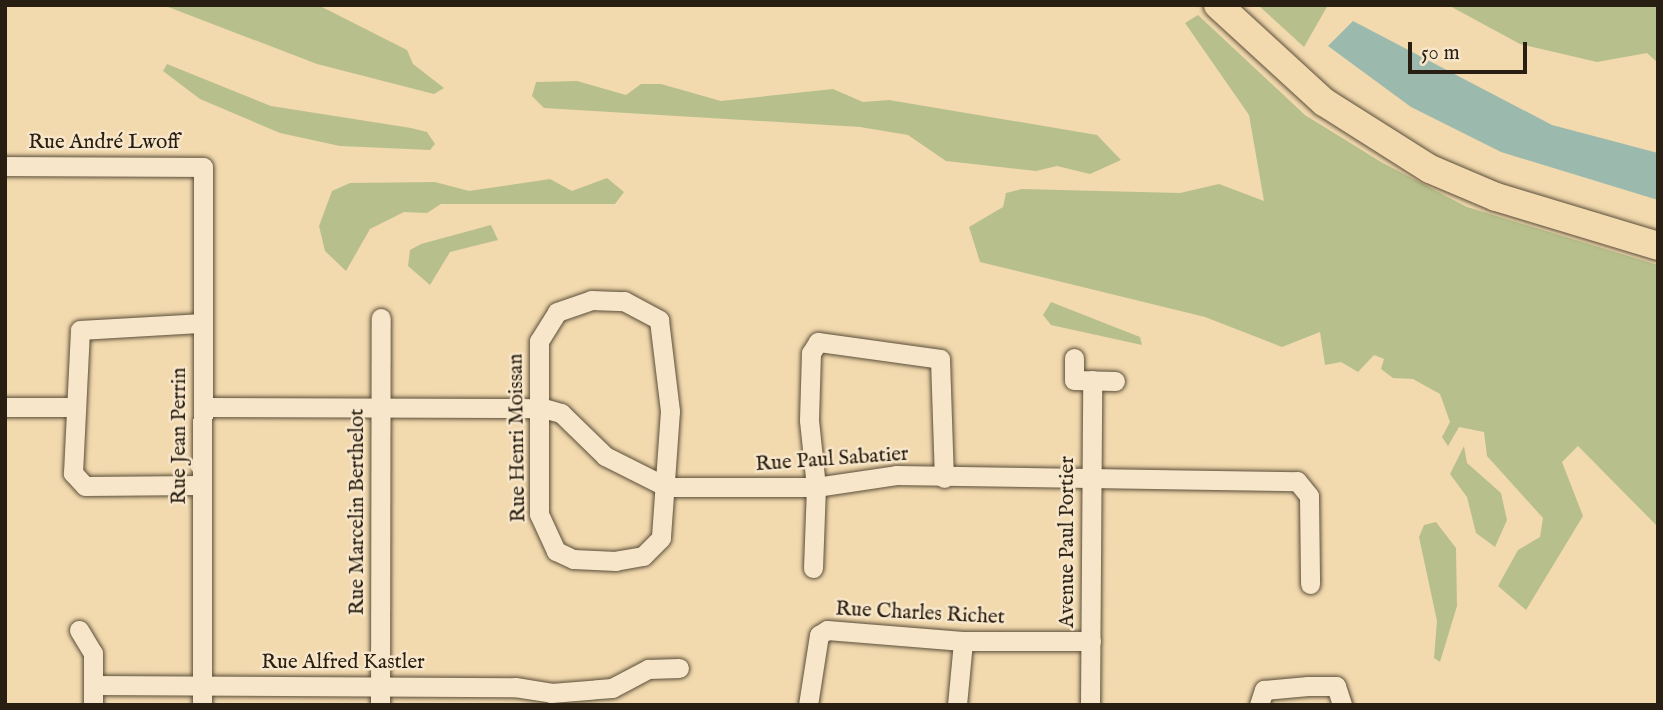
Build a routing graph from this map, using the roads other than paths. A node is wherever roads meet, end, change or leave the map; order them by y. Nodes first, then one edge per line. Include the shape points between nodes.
1 (1217, 5) edge
2 (5, 166) edge
3 (203, 167) joint
4 (1658, 246) edge
5 (381, 318) dead end
6 (203, 323) junction
7 (1074, 358) dead end
8 (1092, 380) junction
9 (1115, 381) dead end
10 (5, 407) edge
11 (74, 407) junction
12 (203, 407) junction
13 (381, 408) junction
14 (543, 408) junction
15 (944, 478) junction
16 (1091, 481) junction
17 (202, 485) junction
18 (667, 487) junction
19 (816, 487) junction
20 (813, 568) dead end
21 (1310, 584) dead end
22 (79, 630) dead end
23 (963, 641) junction
24 (1091, 641) junction
25 (679, 668) dead end
26 (93, 695) edge
27 (202, 695) edge
28 (380, 695) edge
29 (613, 696) edge
30 (551, 699) edge
31 (808, 705) edge
32 (957, 705) edge
33 (1090, 705) edge
34 (1259, 705) edge
35 (1342, 705) edge

1 - 4 highway via 1324,102 1430,169 1496,197
2 - 3 street, Rue André Lwoff
3 - 6 street, Rue Jean Perrin
5 - 13 street, Rue Marcelin Berthelot
6 - 11 street via 80,330
6 - 12 street, Rue Jean Perrin
7 - 8 street via 1074,380
8 - 9 street
8 - 16 street, Avenue Paul Portier
10 - 11 street
11 - 17 street via 77,482
12 - 13 street, Rue Paul Sabatier
12 - 17 street, Rue Jean Perrin
13 - 14 street, Rue Paul Sabatier
13 - 28 street, Rue Marcelin Berthelot
14 - 18 street, Rue Paul Sabatier via 561,413 605,456
14 - 18 street, Rue Henri Moissan via 539,514 556,551 573,559 643,556 661,538
14 - 18 street, Rue Henri Moissan via 539,341 557,312 591,299 650,309 659,320 666,369
15 - 16 street, Rue Paul Sabatier
15 - 19 street, Rue Paul Sabatier via 896,475
15 - 19 street via 940,359 827,340 811,353 808,420
16 - 21 street, Rue Paul Sabatier via 1297,481 1309,496
16 - 24 street, Avenue Paul Portier
17 - 27 street, Rue Jean Perrin
18 - 19 street, Rue Paul Sabatier
19 - 20 street
22 - 26 street via 93,653
23 - 24 street, Rue Charles Richet
23 - 31 street, Rue Charles Richet via 827,630 819,635
23 - 32 street
24 - 33 street, Avenue Paul Portier
25 - 29 street via 648,669
26 - 27 street, Rue Alfred Kastler
27 - 28 street, Rue Alfred Kastler
28 - 30 street, Rue Alfred Kastler via 515,687
29 - 30 street, Rue Alfred Kastler
34 - 35 street via 1264,690 1275,687 1336,686

